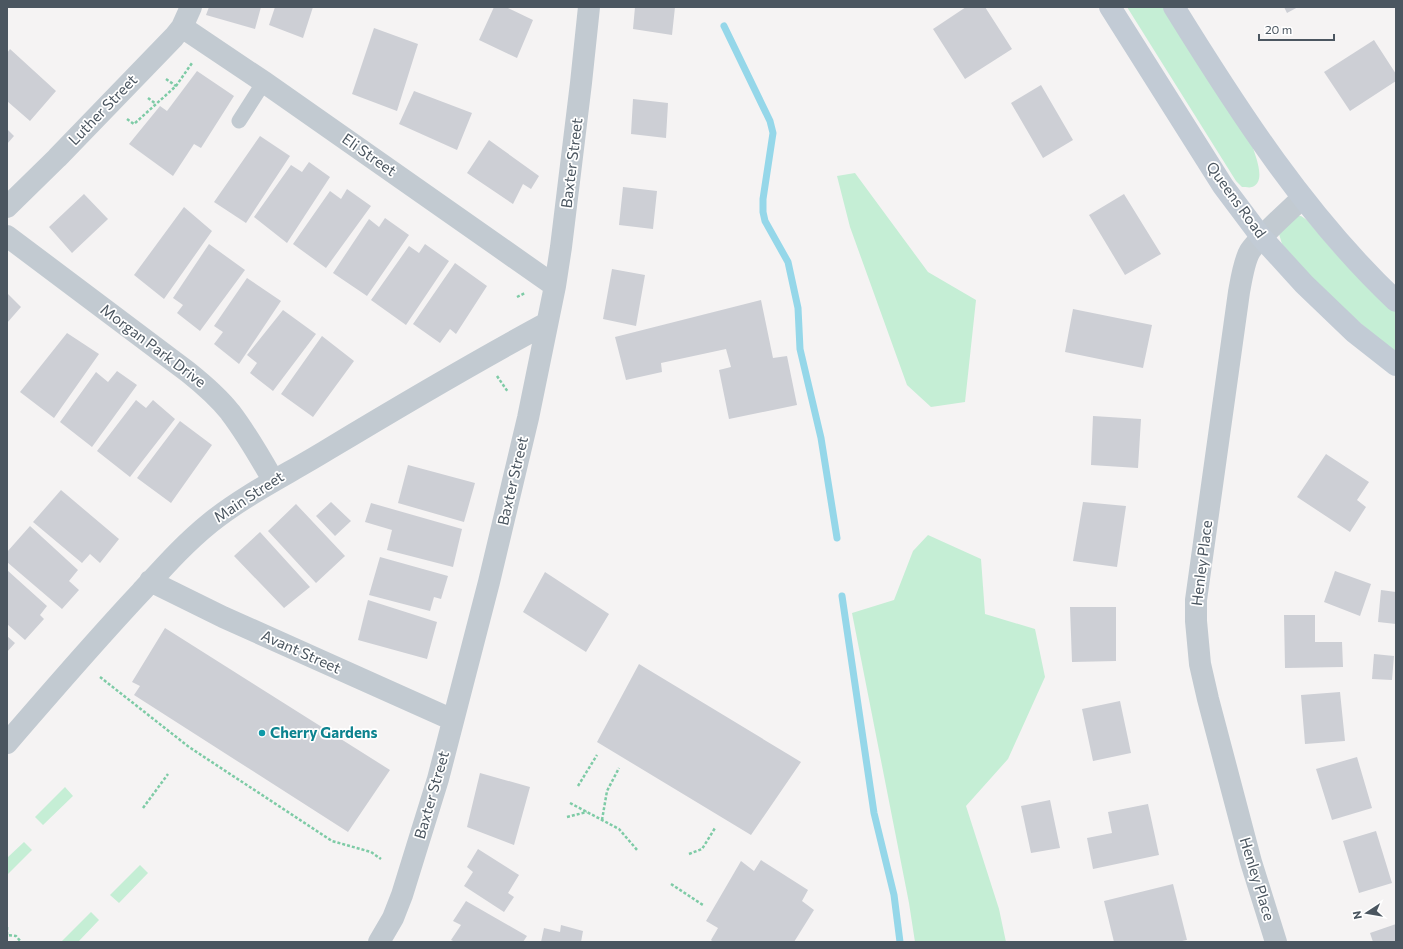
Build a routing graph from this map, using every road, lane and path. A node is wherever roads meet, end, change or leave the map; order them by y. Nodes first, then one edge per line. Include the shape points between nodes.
1 (191, 7) edge
2 (589, 7) edge
3 (1110, 7) edge
4 (1174, 7) edge
5 (182, 27) junction
6 (194, 59) dead end
7 (264, 82) junction
8 (239, 121) dead end
9 (134, 124) dead end
10 (1302, 198) junction
11 (7, 207) edge
12 (7, 236) edge
13 (1262, 238) junction
14 (555, 286) junction
15 (1396, 301) edge
16 (547, 323) junction
17 (1396, 365) edge
18 (496, 374) dead end
19 (512, 397) dead end
20 (273, 480) junction
21 (150, 581) junction
22 (100, 678) dead end
23 (453, 720) junction
24 (7, 743) edge
25 (596, 754) dead end
26 (619, 768) dead end
27 (168, 774) dead end
28 (578, 786) dead end
29 (570, 803) dead end
30 (143, 808) dead end
31 (587, 812) junction
32 (567, 817) dead end
33 (602, 820) junction
34 (715, 828) dead end
35 (638, 851) dead end
36 (690, 854) dead end
37 (382, 858) dead end
38 (671, 884) dead end
39 (703, 906) dead end
40 (7, 927) edge
41 (382, 941) edge
42 (21, 942) edge
43 (1276, 942) edge

1 - 5 street, Luther Street
2 - 14 street, Baxter Street
3 - 13 main road, Queens Road via 1223,186
4 - 10 main road via 1210,65
5 - 7 street, Eli Street
5 - 11 street, Luther Street
6 - 9 path via 176,86
7 - 8 lane
7 - 14 street, Eli Street
10 - 13 street, Henley Place
10 - 15 main road via 1335,239
12 - 20 street, Morgan Park Drive via 210,390 230,412
13 - 17 main road, Queens Road via 1304,284 1354,332
13 - 43 street, Henley Place via 1250,252 1240,288 1196,600 1196,621 1200,664 1208,699 1251,862
14 - 16 street, Baxter Street
16 - 20 street, Main Street
16 - 23 street, Baxter Street via 507,507
18 - 19 path
20 - 21 street, Main Street via 210,523
21 - 23 street, Avant Street via 223,617
21 - 24 street, Main Street
22 - 37 path via 190,747 332,841 371,852
23 - 41 street, Baxter Street via 438,779 402,895
25 - 28 path
26 - 33 path via 607,790
27 - 30 path
29 - 31 path
31 - 32 path
31 - 33 path
33 - 35 path via 619,829
34 - 36 path via 702,849
38 - 39 path
40 - 42 path via 7,935 16,936

